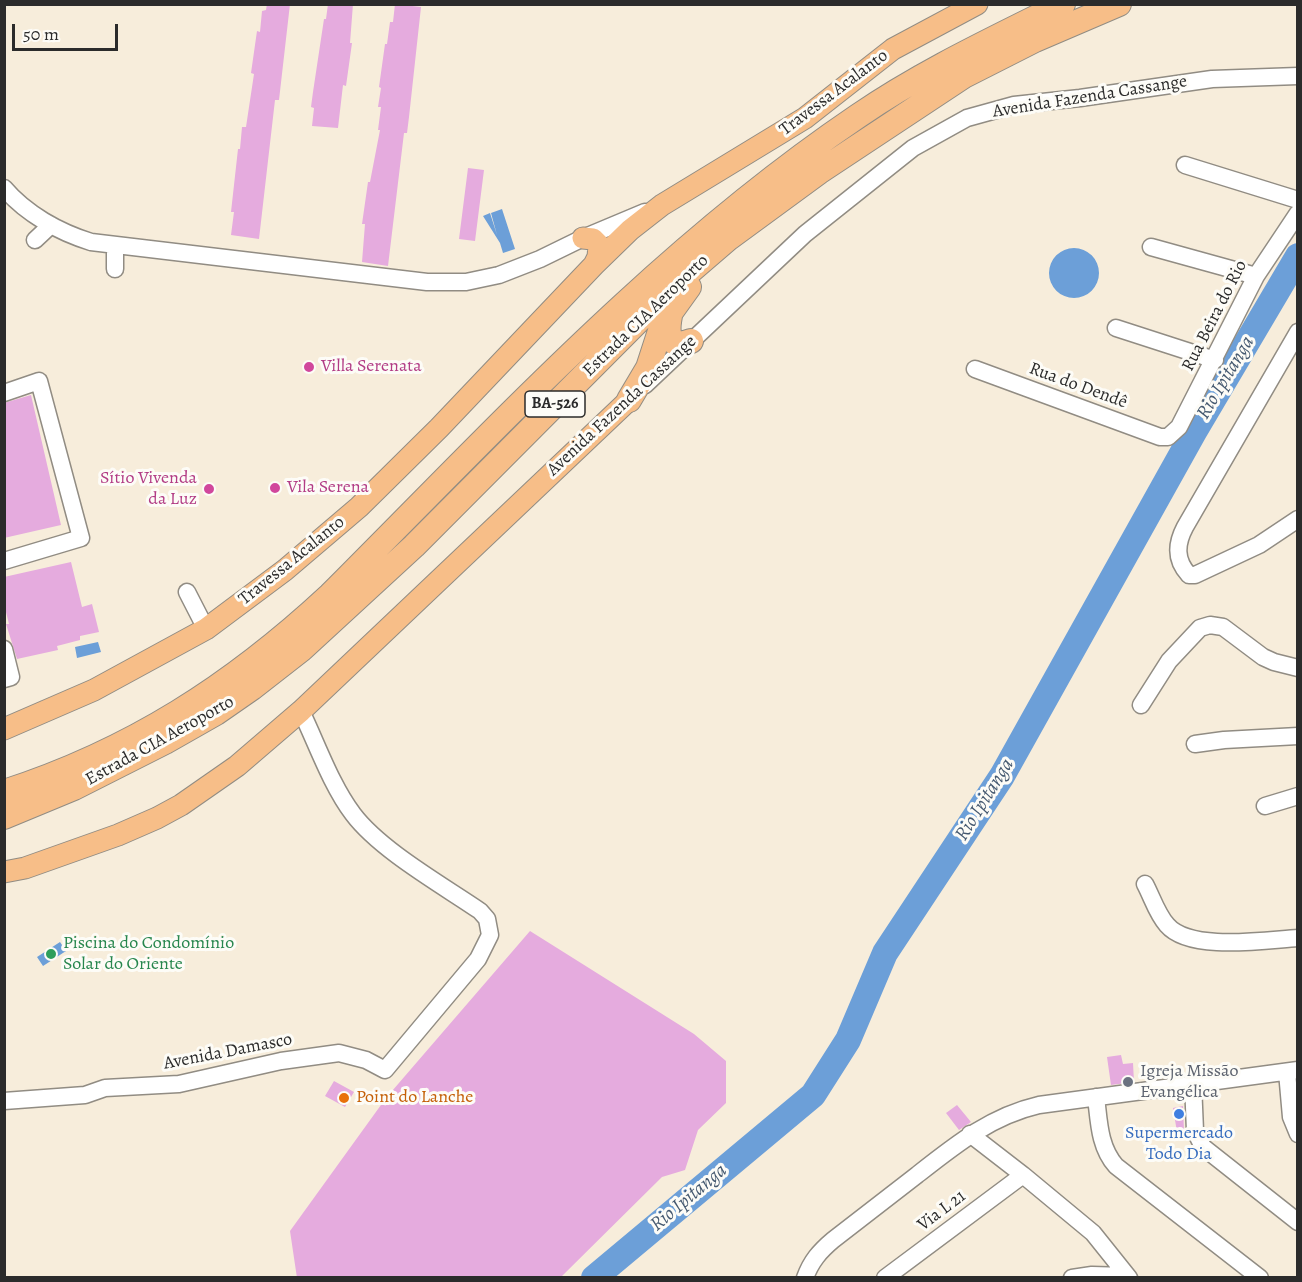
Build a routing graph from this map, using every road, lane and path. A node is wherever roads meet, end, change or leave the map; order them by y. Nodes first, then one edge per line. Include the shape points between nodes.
1 (977, 4) edge
2 (1063, 4) edge
3 (1119, 4) edge
4 (1298, 76) edge
5 (1185, 165) dead end
6 (4, 188) edge
7 (1298, 200) edge
8 (662, 205) junction
9 (1298, 213) edge
10 (43, 216) junction
11 (583, 238) junction
12 (729, 238) junction
13 (35, 240) dead end
14 (115, 246) junction
15 (1151, 247) dead end
16 (594, 265) junction
17 (115, 269) dead end
18 (1256, 276) junction
19 (671, 311) junction
20 (1116, 328) dead end
21 (1298, 332) edge
22 (691, 342) junction
23 (1215, 360) junction
24 (975, 369) dead end
25 (4, 393) edge
26 (629, 400) junction
27 (1168, 437) joint
28 (1298, 519) edge
29 (4, 561) edge
30 (187, 592) dead end
31 (206, 629) junction
32 (4, 649) edge
33 (1298, 668) edge
34 (4, 679) edge
35 (1141, 705) dead end
36 (301, 711) junction
37 (4, 729) edge
38 (1298, 736) edge
39 (1195, 744) dead end
40 (4, 792) edge
41 (1298, 796) edge
42 (1265, 807) dead end
43 (4, 817) edge
44 (4, 872) edge
45 (1145, 884) dead end
46 (1298, 938) edge
47 (1292, 1071) edge
48 (1193, 1083) junction
49 (1096, 1096) junction
50 (4, 1101) edge
51 (970, 1134) junction
52 (1298, 1134) edge
53 (1023, 1174) junction
54 (1298, 1222) edge
55 (1128, 1277) edge
56 (805, 1278) edge
57 (885, 1278) edge
58 (1072, 1278) edge
59 (1260, 1278) edge

1 - 8 main road, Travessa Acalanto via 893,49 805,118
2 - 40 highway, Estrada CIA Aeroporto / BA-526 via 902,88 857,116 732,211 608,318 330,596 287,635 216,689 152,729 77,766
3 - 12 highway, Estrada CIA Aeroporto / BA-526 via 964,76
4 - 22 street, Avenida Fazenda Cassange via 1212,79 1014,105 967,118 913,147 805,234
5 - 7 street
6 - 10 street, Travessa Acalanto via 22,205
8 - 11 street, Travessa Acalanto
8 - 16 main road, Travessa Acalanto
9 - 18 street, Rua Beira do Rio
10 - 13 street
10 - 14 street, Travessa Acalanto via 79,238
11 - 14 street, Travessa Acalanto via 499,275 466,282 427,282 165,245
11 - 16 main road via 593,239 599,245
12 - 19 highway
12 - 43 highway, Estrada CIA Aeroporto / BA-526 via 672,288 414,546 294,655 216,713 165,742 74,788
14 - 17 street
15 - 18 street
16 - 31 main road, Travessa Acalanto via 358,507 285,570
18 - 23 street, Rua Beira do Rio
19 - 22 highway via 672,340 682,345
19 - 26 highway via 648,368
20 - 23 street
21 - 28 street via 1181,534 1177,549 1185,570 1192,575 1258,545
22 - 26 street, Avenida Fazenda Cassange
23 - 27 street, Rua Beira do Rio via 1179,427
24 - 27 street, Rua do Dendê
25 - 29 street via 39,381 81,538
26 - 36 main road, Avenida Fazenda Cassange
30 - 31 street
31 - 37 main road, Travessa Acalanto via 94,690
32 - 34 street via 10,677
33 - 35 street via 1263,657 1223,627 1210,625 1200,628 1169,661
36 - 44 main road, Avenida Fazenda Cassange via 237,766 181,805 107,839
36 - 50 street, Avenida Damasco via 352,814 391,850 480,911 487,920 490,935 478,959 385,1070 339,1053 163,1086 112,1087 84,1095
38 - 39 street
41 - 42 street
45 - 46 street via 1166,924 1188,938 1218,942
47 - 48 street
47 - 52 street via 1291,1117
48 - 49 street
48 - 54 street via 1195,1131 1203,1147
49 - 51 street via 1021,1109
49 - 59 street via 1102,1143 1116,1166
51 - 53 street
51 - 56 street via 819,1252
53 - 55 street via 1093,1233
53 - 57 street, Via L 21
55 - 58 street

